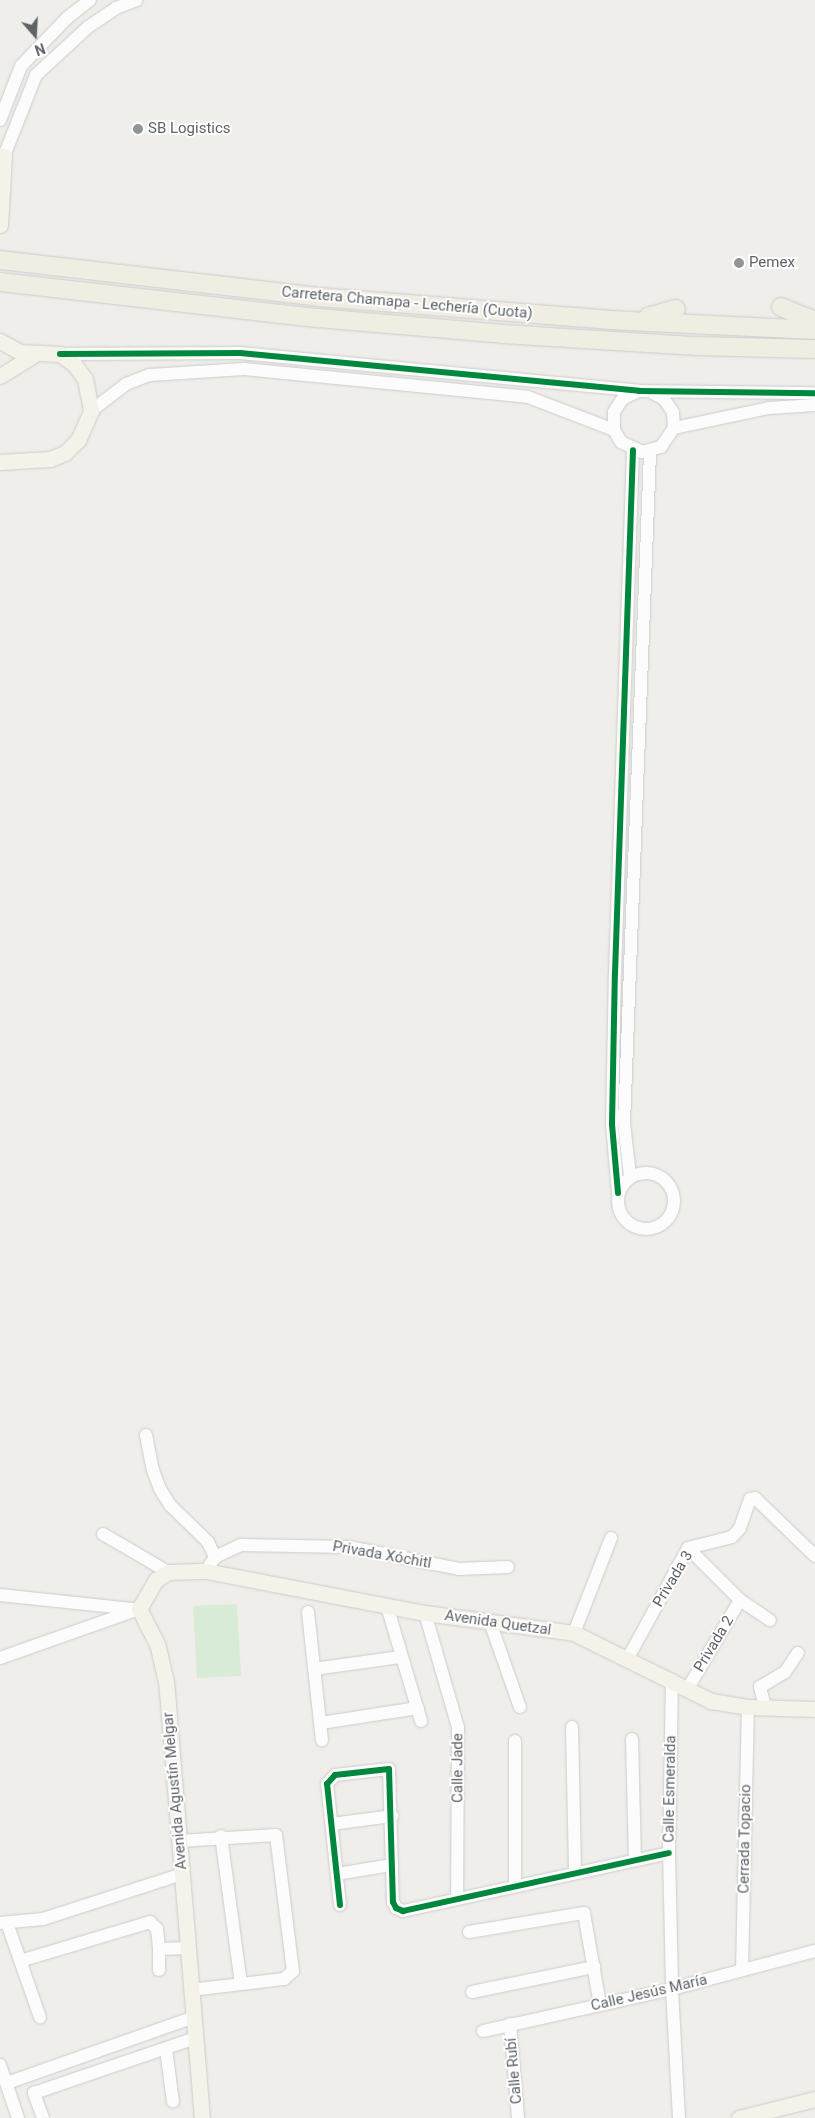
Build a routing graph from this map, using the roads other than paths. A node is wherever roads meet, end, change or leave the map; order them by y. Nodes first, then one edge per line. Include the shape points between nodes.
1 (90, 0) edge
2 (137, 0) edge
3 (0, 120) edge
4 (2, 155) edge
5 (0, 224) edge
6 (0, 260) edge
7 (0, 282) edge
8 (781, 307) dead end
9 (676, 309) dead end
10 (609, 320) junction
11 (815, 322) edge
12 (815, 330) edge
13 (0, 341) edge
14 (815, 349) edge
15 (34, 354) junction
16 (60, 354) junction
17 (0, 363) edge
18 (0, 376) edge
19 (645, 391) junction
20 (815, 392) edge
21 (815, 405) edge
22 (91, 411) junction
23 (674, 428) junction
24 (614, 430) junction
25 (633, 450) junction
26 (650, 452) junction
27 (0, 462) edge
28 (630, 1177) junction
29 (618, 1193) junction
30 (146, 1435) dead end
31 (103, 1534) dead end
32 (611, 1538) dead end
33 (688, 1548) junction
34 (815, 1556) edge
35 (215, 1557) junction
36 (508, 1567) dead end
37 (206, 1571) junction
38 (168, 1572) junction
39 (0, 1595) edge
40 (740, 1600) junction
41 (387, 1606) junction
42 (139, 1609) junction
43 (308, 1612) dead end
44 (425, 1614) junction
45 (770, 1620) dead end
46 (490, 1622) junction
47 (574, 1633) junction
48 (798, 1653) dead end
49 (400, 1657) junction
50 (0, 1658) edge
51 (628, 1658) junction
52 (314, 1668) junction
53 (672, 1680) junction
54 (688, 1688) junction
55 (520, 1707) dead end
56 (748, 1707) junction
57 (765, 1707) junction
58 (418, 1708) junction
59 (815, 1709) edge
60 (422, 1721) dead end
61 (320, 1723) junction
62 (572, 1727) dead end
63 (632, 1739) dead end
64 (322, 1740) dead end
65 (515, 1741) dead end
66 (392, 1816) junction
67 (332, 1824) junction
68 (222, 1836) junction
69 (179, 1841) junction
70 (669, 1853) junction
71 (635, 1860) junction
72 (392, 1865) junction
73 (575, 1872) junction
74 (182, 1874) junction
75 (337, 1874) junction
76 (515, 1884) junction
77 (458, 1897) junction
78 (340, 1905) dead end
79 (4, 1923) edge
80 (469, 1932) dead end
81 (187, 1948) junction
82 (159, 1949) junction
83 (815, 1951) edge
84 (20, 1961) junction
85 (594, 1967) junction
86 (159, 1970) dead end
87 (742, 1970) junction
88 (241, 1983) junction
89 (672, 1989) junction
90 (191, 1990) junction
91 (472, 1992) dead end
92 (600, 2005) junction
93 (40, 2016) dead end
94 (192, 2018) junction
95 (510, 2024) junction
96 (483, 2031) dead end
97 (193, 2040) junction
98 (166, 2049) junction
99 (0, 2065) edge
100 (28, 2076) junction
101 (7, 2083) junction
102 (34, 2093) junction
103 (815, 2100) edge
104 (173, 2102) dead end
105 (18, 2118) edge
106 (43, 2118) edge
107 (202, 2118) edge
108 (518, 2118) edge
109 (679, 2118) edge
110 (739, 2118) edge

1 - 3 street via 67,18 21,66
2 - 4 street via 116,8 88,27 36,75
4 - 5 main road
6 - 10 highway, Carretera Chamapa - Lechería (Cuota) via 320,297
7 - 14 highway, Carretera Chamapa - Lechería (Cuota) via 318,318 494,333 696,346
8 - 11 highway
9 - 10 highway via 651,317
10 - 12 highway, Carretera Chamapa - Lechería (Cuota)
13 - 15 main road
15 - 16 main road
15 - 17 main road
15 - 18 main road
16 - 19 street via 240,352
16 - 22 main road via 74,364 85,379
19 - 20 street
19 - 23 street via 664,399 673,412
19 - 24 street via 623,398 614,412
21 - 23 street via 769,408
22 - 24 street via 126,384 150,375 244,369 528,397
22 - 27 main road via 78,440 65,453 50,459
23 - 26 street via 669,439
24 - 25 street via 621,442
25 - 26 street
25 - 29 street via 614,974 612,1124
26 - 28 street via 624,1123
28 - 29 street
28 - 29 street via 645,1172 660,1176 671,1187 675,1203 670,1218 657,1228 641,1230 634,1227 626,1223 618,1209
30 - 35 street via 152,1470 160,1489 170,1505 208,1542
31 - 38 street
32 - 47 street
33 - 34 street, Privada 3 via 732,1537 740,1528 747,1504 755,1498
33 - 40 street, Privada 2
33 - 51 street, Privada 3
35 - 36 street, Privada Xóchitl via 241,1546 330,1546 459,1568
35 - 37 street
37 - 38 main road, Avenida Quetzal
37 - 41 main road, Avenida Quetzal
38 - 42 main road via 156,1580
39 - 42 street
40 - 45 street, Privada 2
40 - 54 street, Privada 2
41 - 44 main road, Avenida Quetzal
41 - 49 street
42 - 50 street
42 - 69 main road, Avenida Agustín Melgar via 157,1644 166,1682
43 - 52 street
44 - 46 main road, Avenida Quetzal
44 - 77 street, Calle Jade via 458,1727
46 - 47 main road, Avenida Quetzal
46 - 55 street
47 - 51 main road, Avenida Quetzal
48 - 57 street via 785,1672 760,1687
49 - 52 street
49 - 58 street
51 - 53 main road, Avenida Quetzal
52 - 61 street
53 - 54 main road, Avenida Quetzal
53 - 70 street, Calle Esmeralda
54 - 56 main road, Avenida Quetzal via 711,1700
56 - 57 main road, Avenida Quetzal
56 - 87 street, Cerrada Topacio
57 - 59 main road, Avenida Quetzal
58 - 60 street
58 - 61 street
61 - 64 street
62 - 73 street
63 - 71 street
65 - 76 street
66 - 67 street
66 - 67 street via 391,1774 389,1769 382,1768 335,1775 329,1779
66 - 72 street
67 - 75 street
68 - 69 street
68 - 88 street
68 - 88 street via 272,1833 278,1839 292,1971 284,1979
69 - 74 main road, Avenida Agustín Melgar
70 - 71 street
70 - 89 street, Calle Esmeralda
71 - 73 street
72 - 75 street
72 - 77 street via 396,1908 403,1911
73 - 76 street
74 - 79 street via 42,1919
74 - 81 main road, Avenida Agustín Melgar
75 - 78 street
76 - 77 street
79 - 84 street
80 - 85 street via 584,1913
81 - 82 street
81 - 90 main road, Avenida Agustín Melgar
82 - 84 street via 157,1929 150,1922
82 - 86 street
83 - 87 street, Calle Jesús María
84 - 93 street
85 - 91 street
85 - 92 street
87 - 89 street, Calle Jesús María
88 - 90 street
89 - 92 street, Calle Jesús María
89 - 109 street, Calle Esmeralda
90 - 94 main road, Avenida Agustín Melgar
92 - 95 street, Calle Jesús María
94 - 97 main road, Avenida Agustín Melgar
94 - 100 street
95 - 96 street, Calle Jesús María
95 - 108 street, Calle Rubí
97 - 98 street
97 - 107 main road, Avenida Agustín Melgar
98 - 102 street
98 - 104 street
99 - 101 street
100 - 101 street
100 - 102 street
101 - 105 street
102 - 106 street
103 - 110 main road

